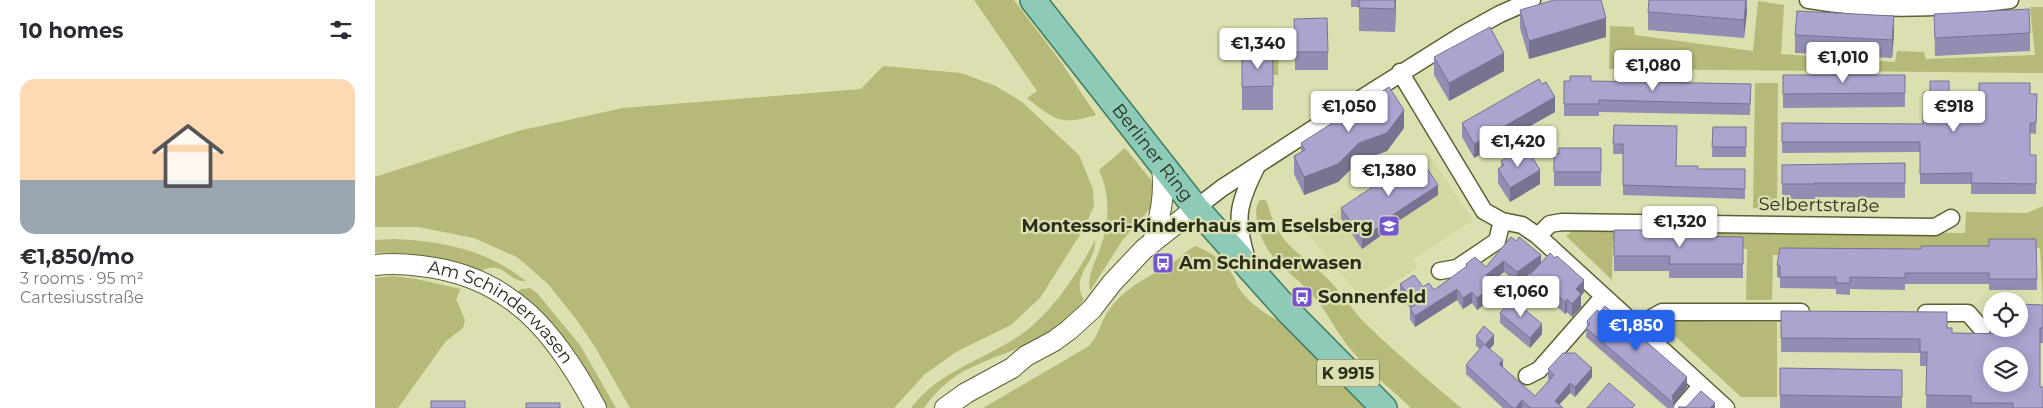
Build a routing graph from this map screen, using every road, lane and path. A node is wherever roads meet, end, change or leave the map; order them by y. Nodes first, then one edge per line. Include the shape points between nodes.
1 (1033, 0) edge
2 (1532, 0) edge
3 (1808, 0) edge
4 (2010, 0) edge
5 (1400, 72) junction
6 (1162, 165) junction
7 (1258, 165) junction
8 (1196, 208) junction
9 (1951, 218) dead end
10 (1502, 221) junction
11 (1537, 236) junction
12 (1153, 242) junction
13 (375, 265) edge
14 (1251, 271) junction
15 (1440, 271) dead end
16 (1603, 297) junction
17 (1818, 312) edge
18 (1912, 313) edge
19 (1639, 329) junction
20 (1982, 329) dead end
21 (1026, 356) junction
22 (1527, 376) dead end
23 (1701, 386) junction
24 (596, 408) edge
25 (931, 408) edge
26 (945, 408) edge
27 (1384, 408) edge
28 (1682, 408) edge
29 (1725, 408) edge

1 - 6 main road, Berliner Ring / K 9915
2 - 5 street via 1500,14
3 - 4 street via 1875,8
5 - 7 street
5 - 10 street via 1484,211
6 - 8 main road, Berliner Ring / K 9915
6 - 12 street via 1163,207
7 - 8 street
7 - 14 street via 1243,192 1239,219
8 - 12 street
8 - 14 main road, Berliner Ring / K 9915
9 - 11 street, Selbertstraße via 1935,227 1562,222 1550,224
10 - 11 street via 1522,225
10 - 15 street via 1497,241 1457,268
11 - 16 street
12 - 21 street via 1069,330
13 - 24 street, Am Schinderwasen via 409,265 459,273 483,282 511,299 531,315 566,356
14 - 27 main road, Berliner Ring / K 9915
16 - 19 street
16 - 22 street via 1539,370
17 - 19 street via 1662,312
18 - 20 street via 1968,313
19 - 23 street
21 - 25 street via 993,364 968,376 946,390
21 - 26 street via 1012,368
23 - 28 street
23 - 29 street

